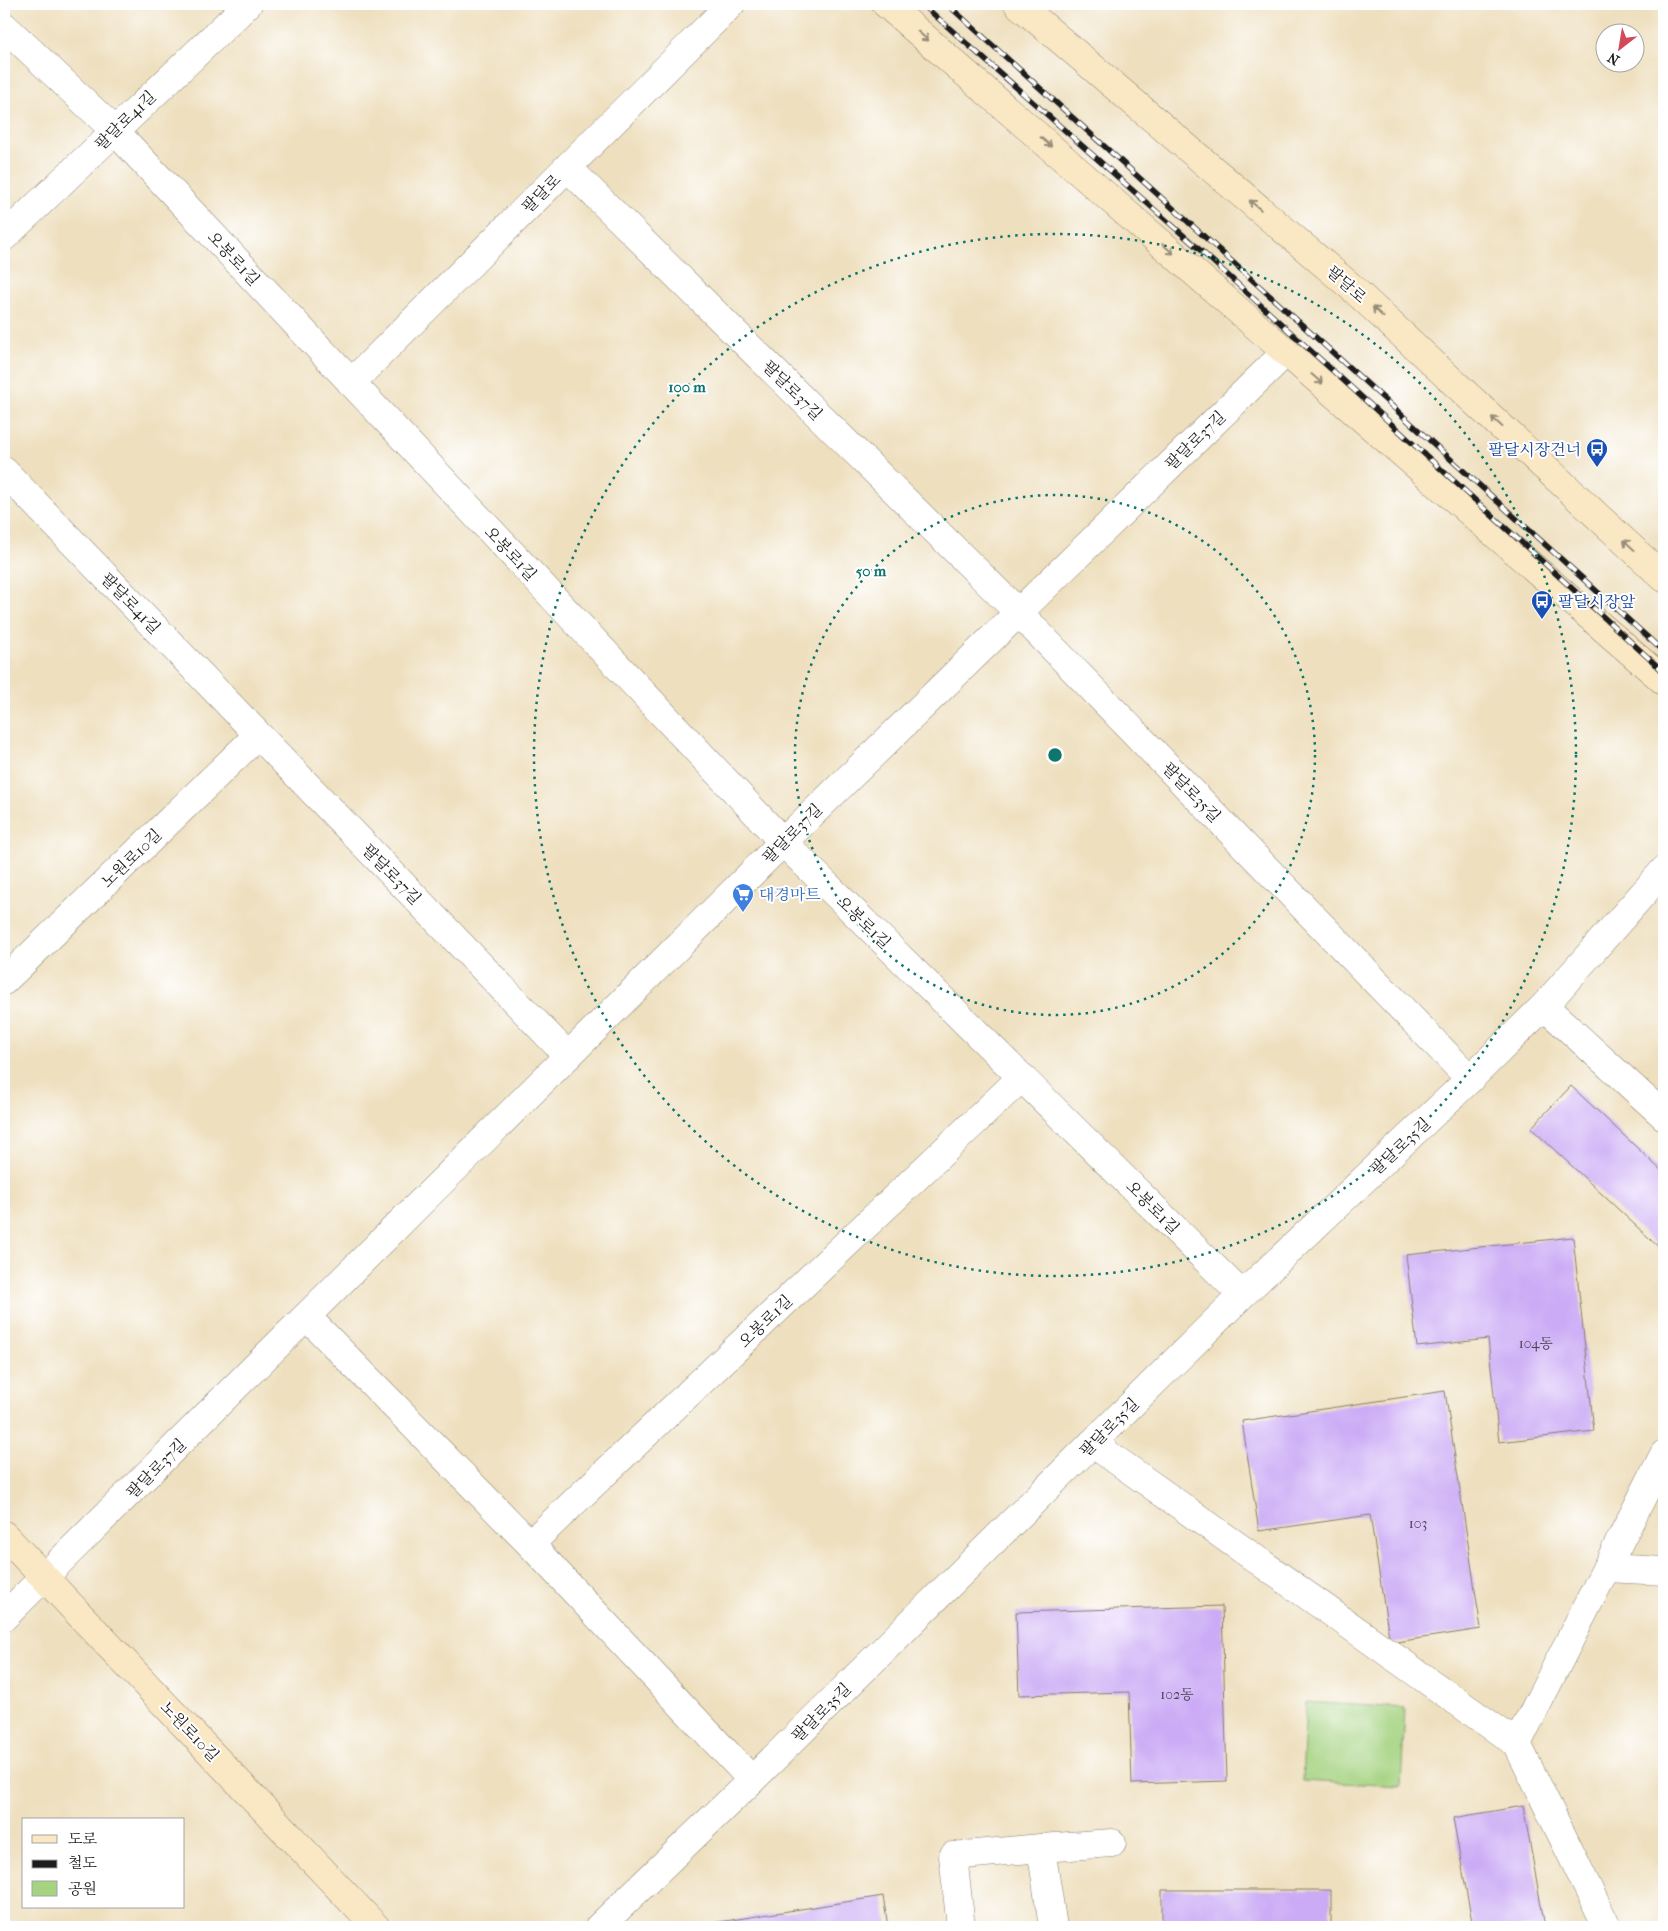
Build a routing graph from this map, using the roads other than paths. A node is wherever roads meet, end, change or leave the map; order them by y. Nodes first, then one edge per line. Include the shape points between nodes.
1 (248, 4) edge
2 (731, 4) edge
3 (886, 4) edge
4 (1018, 4) edge
5 (4, 26) edge
6 (114, 130) junction
7 (568, 167) junction
8 (4, 237) edge
9 (1286, 352) junction
10 (351, 383) junction
11 (4, 471) edge
12 (1664, 578) edge
13 (1019, 613) junction
14 (1664, 681) edge
15 (258, 735) junction
16 (783, 842) junction
17 (1664, 870) edge
18 (4, 981) edge
19 (1544, 1006) junction
20 (568, 1056) junction
21 (1022, 1077) junction
22 (1470, 1080) junction
23 (1664, 1116) edge
24 (1242, 1295) junction
25 (307, 1317) junction
26 (1092, 1443) junction
27 (1664, 1454) edge
28 (4, 1535) edge
29 (530, 1544) junction
30 (1607, 1568) junction
31 (1664, 1571) edge
32 (45, 1578) junction
33 (4, 1618) edge
34 (1517, 1744) junction
35 (752, 1780) junction
36 (1112, 1843) dead end
37 (1041, 1848) junction
38 (376, 1927) edge
39 (599, 1927) edge
40 (961, 1927) edge
41 (1053, 1927) edge
42 (1607, 1927) edge

1 - 6 street, 팔달로41길
2 - 7 street, 팔달로
3 -> 9 main road
12 -> 4 main road, 팔달로 via 1350,286
5 - 6 street, 오봉로1길
6 - 8 street, 팔달로41길
6 - 10 street, 오봉로1길
7 - 10 street, 팔달로
7 - 13 street, 팔달로37길
9 - 13 street, 팔달로37길
9 -> 14 main road
10 - 16 street, 오봉로1길
11 - 15 street, 팔달로41길
13 - 16 street, 팔달로37길
13 - 22 street, 팔달로35길
15 - 18 street, 노원로10길
15 - 20 street, 팔달로37길
16 - 20 street, 팔달로37길
16 - 21 street, 오봉로1길
17 - 19 street, 팔달로35길
19 - 22 street, 팔달로35길
19 - 23 street
20 - 25 street, 팔달로37길
21 - 24 street, 오봉로1길
21 - 29 street, 오봉로1길
22 - 24 street, 팔달로35길
24 - 26 street, 팔달로35길
25 - 29 street
25 - 32 street, 팔달로37길
26 - 34 street
26 - 35 street, 팔달로35길
27 - 30 street
28 - 32 main road, 노원로10길
29 - 35 street
30 - 31 street
30 - 34 street
32 - 33 street, 팔달로37길
32 - 38 main road, 노원로10길
34 - 42 street
35 - 39 street, 팔달로35길
36 - 37 street
37 - 40 street via 953,1856
37 - 41 street

